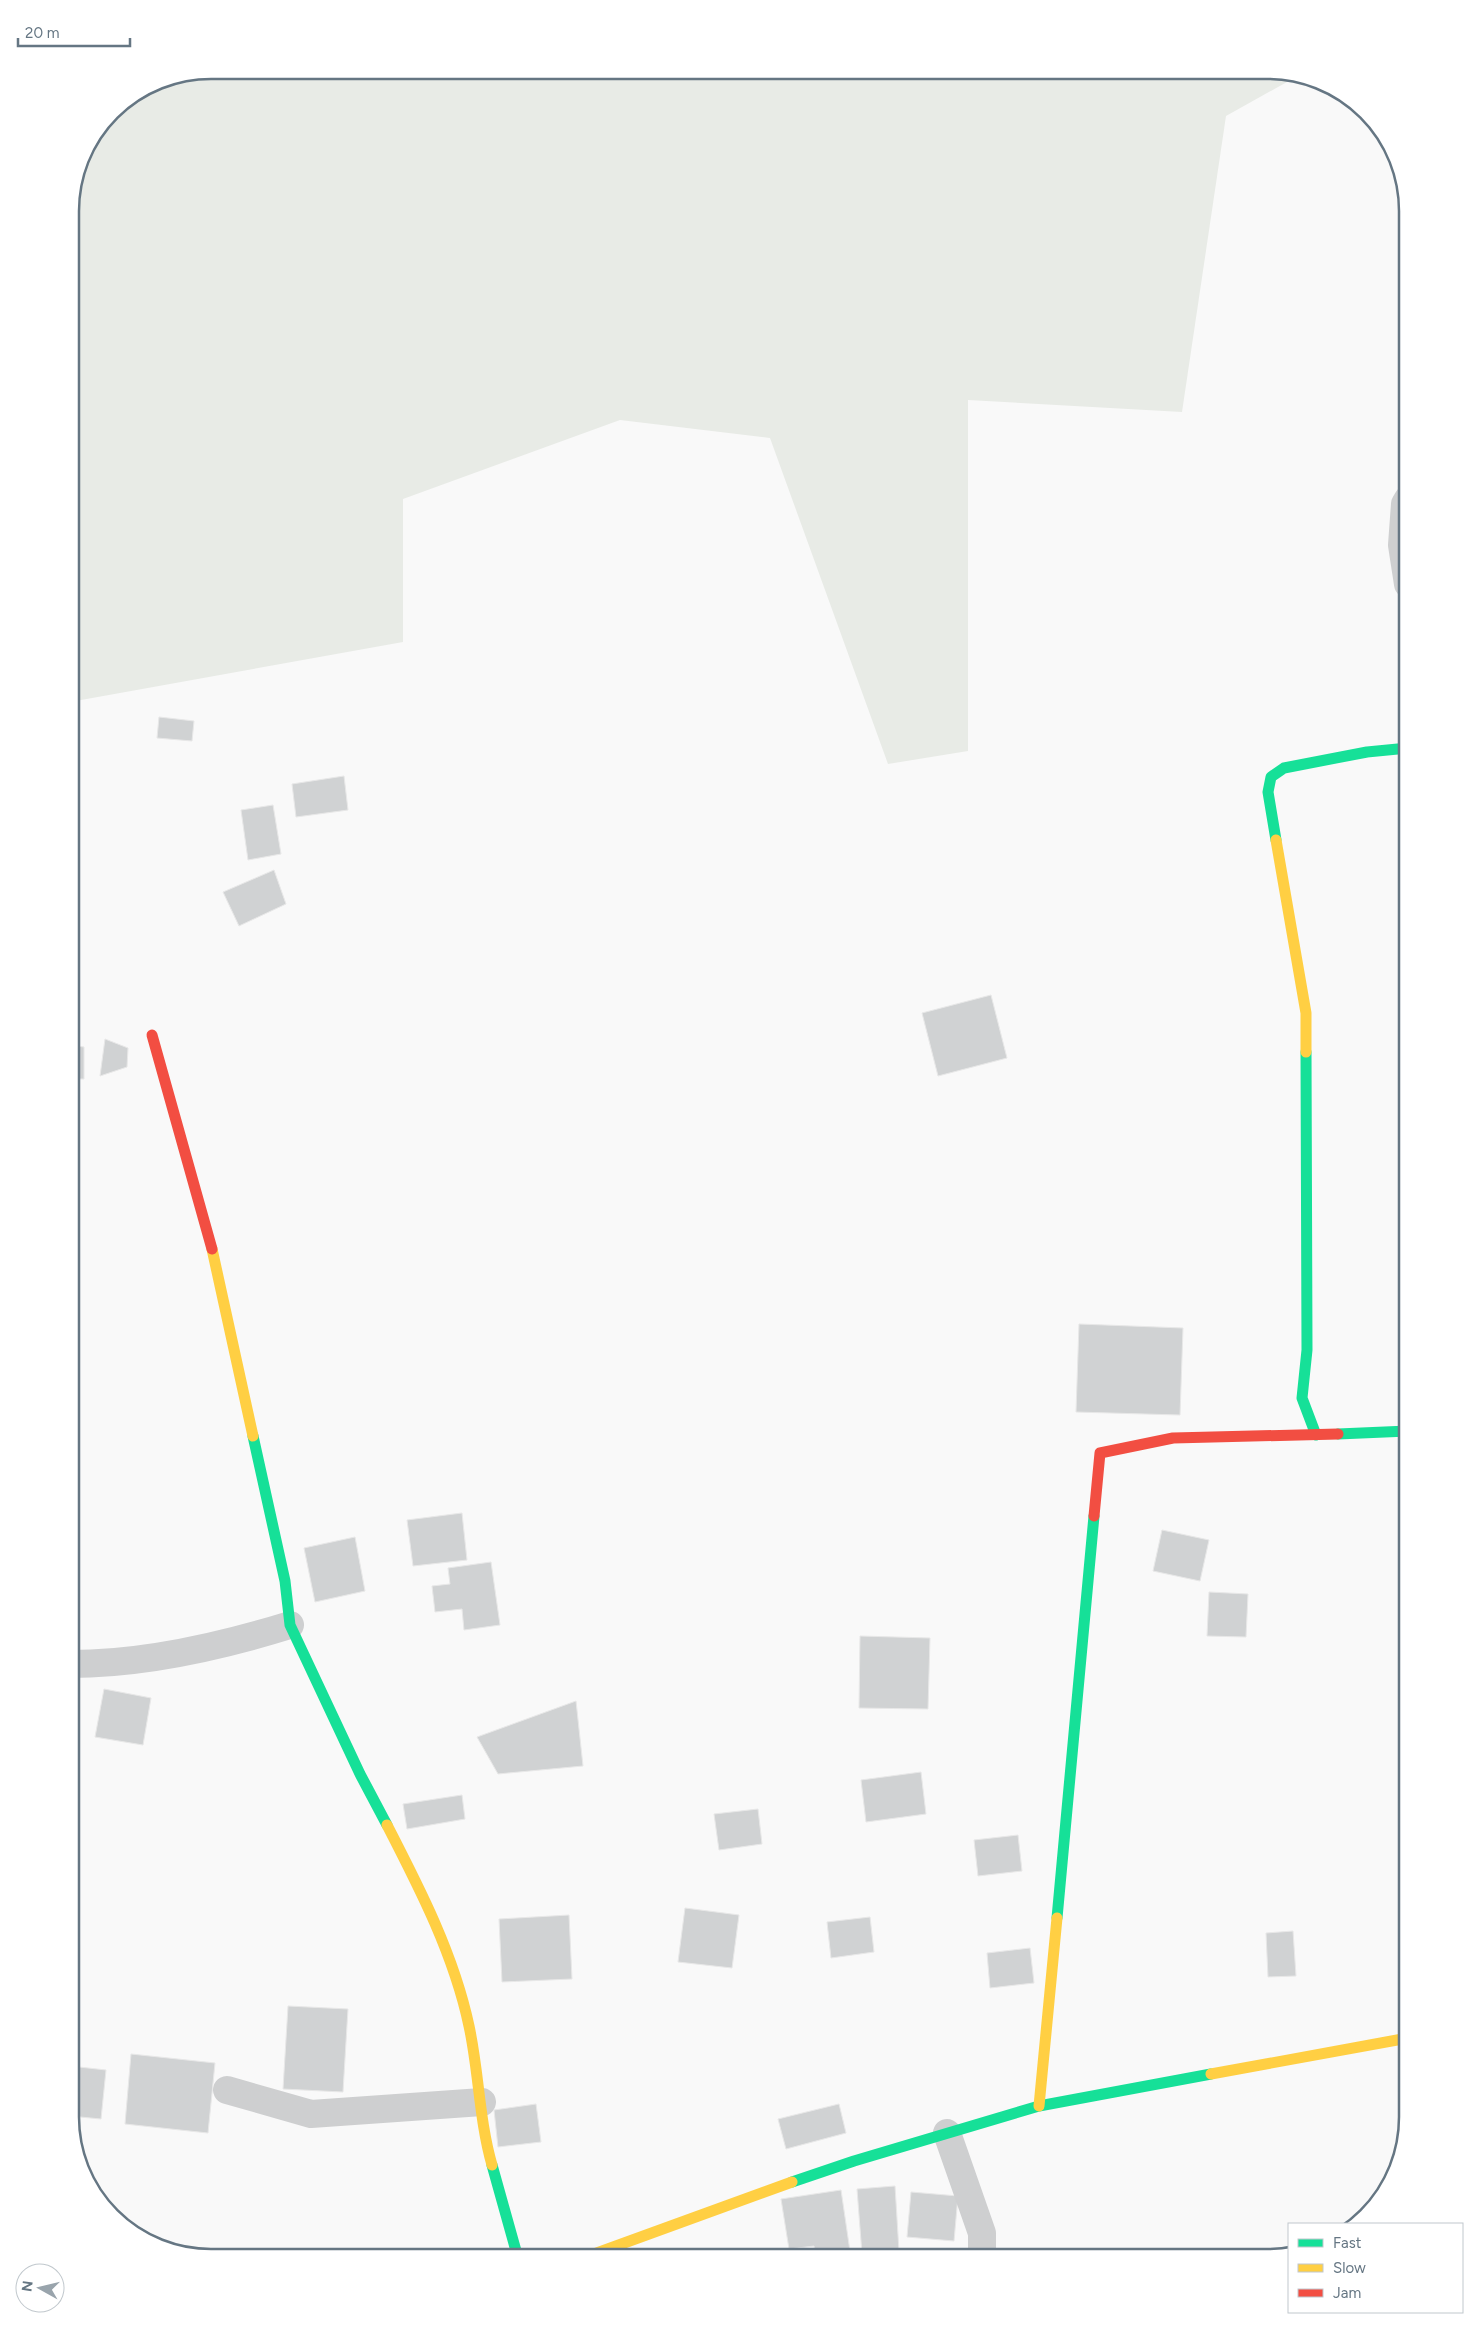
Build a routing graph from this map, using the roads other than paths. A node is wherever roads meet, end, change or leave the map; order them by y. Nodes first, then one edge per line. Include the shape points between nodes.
1 (1399, 749) edge
2 (152, 1035) dead end
3 (1399, 1431) edge
4 (1316, 1436) junction
5 (290, 1625) junction
6 (79, 1663) edge
7 (1399, 2040) edge
8 (227, 2090) dead end
9 (482, 2102) junction
10 (1039, 2106) junction
11 (947, 2133) junction
12 (515, 2249) edge
13 (607, 2249) edge
14 (982, 2249) edge

1 - 4 street via 1284,768 1270,777 1268,792 1306,1013 1307,1350 1302,1398
2 - 5 street via 207,1226 285,1581
3 - 4 street
4 - 10 street via 1173,1438 1100,1452
5 - 6 street via 238,1641 146,1658
5 - 9 street via 360,1774 419,1887 446,1952 469,2025
7 - 10 street
8 - 9 street via 311,2114
9 - 12 street via 490,2160
10 - 11 street
11 - 13 street via 845,2164
11 - 14 street via 982,2233

